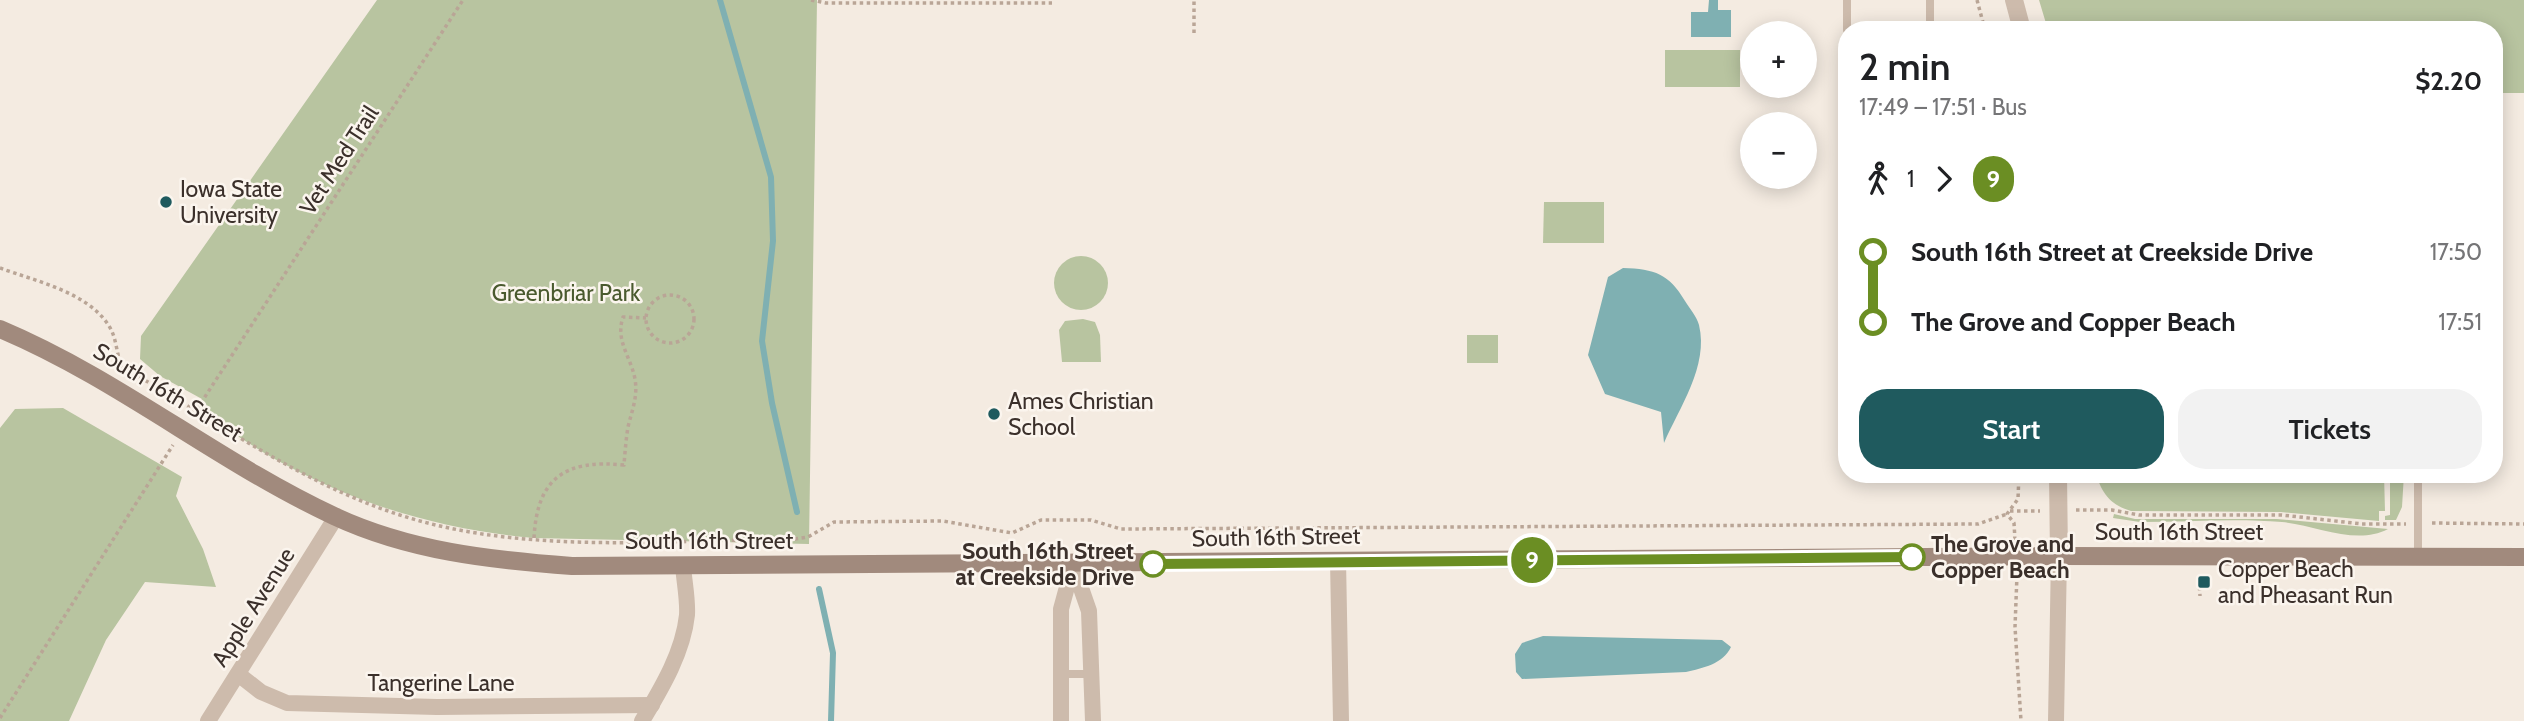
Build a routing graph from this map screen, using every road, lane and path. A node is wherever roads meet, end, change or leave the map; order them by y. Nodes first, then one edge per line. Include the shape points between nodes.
1 (463, 0) edge
2 (811, 0) edge
3 (1194, 0) edge
4 (1847, 0) edge
5 (1930, 0) edge
6 (1977, 0) edge
7 (2014, 0) edge
8 (1052, 3) dead end
9 (1847, 21) edge
10 (1930, 21) edge
11 (1983, 21) edge
12 (2020, 21) edge
13 (1194, 33) dead end
14 (0, 268) edge
15 (646, 318) junction
16 (0, 329) edge
17 (196, 409) junction
18 (172, 446) dead end
19 (2019, 483) edge
20 (2058, 483) edge
21 (2418, 483) edge
22 (2103, 510) dead end
23 (2023, 512) dead end
24 (2008, 513) junction
25 (336, 517) junction
26 (2014, 523) dead end
27 (2419, 523) junction
28 (2524, 524) edge
29 (534, 538) junction
30 (2059, 556) junction
31 (2418, 557) junction
32 (2524, 557) edge
33 (1338, 560) junction
34 (682, 565) junction
35 (1073, 565) junction
36 (2199, 580) dead end
37 (2017, 589) dead end
38 (2200, 596) dead end
39 (238, 674) junction
40 (1061, 674) junction
41 (1093, 674) junction
42 (652, 705) junction
43 (433, 714) edge
44 (0, 718) edge
45 (208, 721) edge
46 (642, 721) edge
47 (1061, 721) edge
48 (1093, 721) edge
49 (1341, 721) edge
50 (2021, 721) edge
51 (2056, 721) edge

1 - 17 path, Vet Med Trail
2 - 8 path
3 - 13 path
4 - 9 lane
5 - 10 lane
6 - 11 path
7 - 12 street
14 - 17 path via 78,298 99,312 110,328 122,367
15 - 15 path via 652,303 666,295 688,303 694,318 690,333 670,343 655,338
15 - 29 path via 623,317 621,323 620,337 637,394 624,465 587,464 569,468 555,478 537,507
16 - 25 main road, South 16th Street via 71,361 280,489
17 - 29 path via 285,465 368,503 441,525
18 - 44 path
19 - 24 path via 2018,499
20 - 30 street
21 - 27 lane
22 - 27 path via 2139,515 2282,515 2362,524
23 - 24 path
24 - 26 path
24 - 29 path via 1978,524 1464,528 1121,529 1091,520 1041,520 1012,533 943,521 834,522 808,537 794,539
25 - 34 main road, South 16th Street via 423,547 502,561
25 - 39 street, Apple Avenue
27 - 28 path
27 - 31 lane
30 - 31 main road, South 16th Street
30 - 33 main road, South 16th Street
30 - 51 street
31 - 32 main road, South 16th Street
33 - 35 main road, South 16th Street
33 - 49 street
34 - 35 main road, South 16th Street
34 - 42 street via 687,614 670,668
35 - 40 street via 1061,609
35 - 41 street via 1089,611
36 - 38 path
37 - 50 path
39 - 43 street, Tangerine Lane via 261,692 287,703
39 - 45 street, Apple Avenue
40 - 41 lane
40 - 47 street
41 - 48 street
42 - 43 street, Tangerine Lane
42 - 46 street

